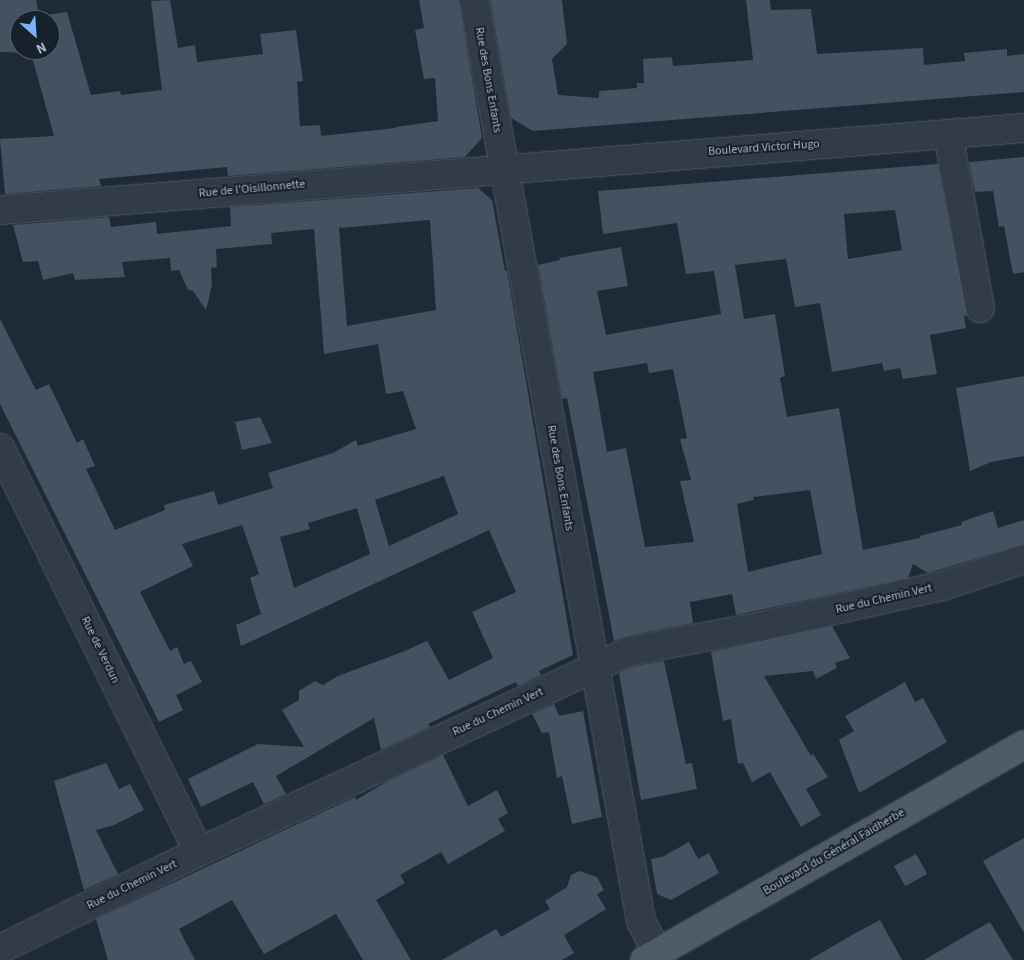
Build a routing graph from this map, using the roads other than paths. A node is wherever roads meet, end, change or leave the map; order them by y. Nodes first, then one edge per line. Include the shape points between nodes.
1 (474, 0) edge
2 (1024, 128) edge
3 (948, 134) junction
4 (504, 168) junction
5 (0, 210) edge
6 (980, 308) dead end
7 (0, 448) edge
8 (1024, 559) edge
9 (594, 666) junction
10 (1024, 744) edge
11 (199, 852) junction
12 (0, 949) edge
13 (654, 958) edge

1 - 4 street, Rue des Bons Enfants
2 - 3 street, Boulevard Victor Hugo
3 - 4 street, Boulevard Victor Hugo
3 - 6 street
4 - 5 street, Rue de l’Oisillonnette
4 - 9 street, Rue des Bons Enfants
7 - 11 street, Rue de Verdun
8 - 9 street, Rue du Chemin Vert via 942,586 758,627 630,651
9 - 11 street, Rue du Chemin Vert
9 - 13 street, Rue des Bons Enfants via 641,921
10 - 13 main road, Boulevard du Général Faidherbe
11 - 12 street, Rue du Chemin Vert

